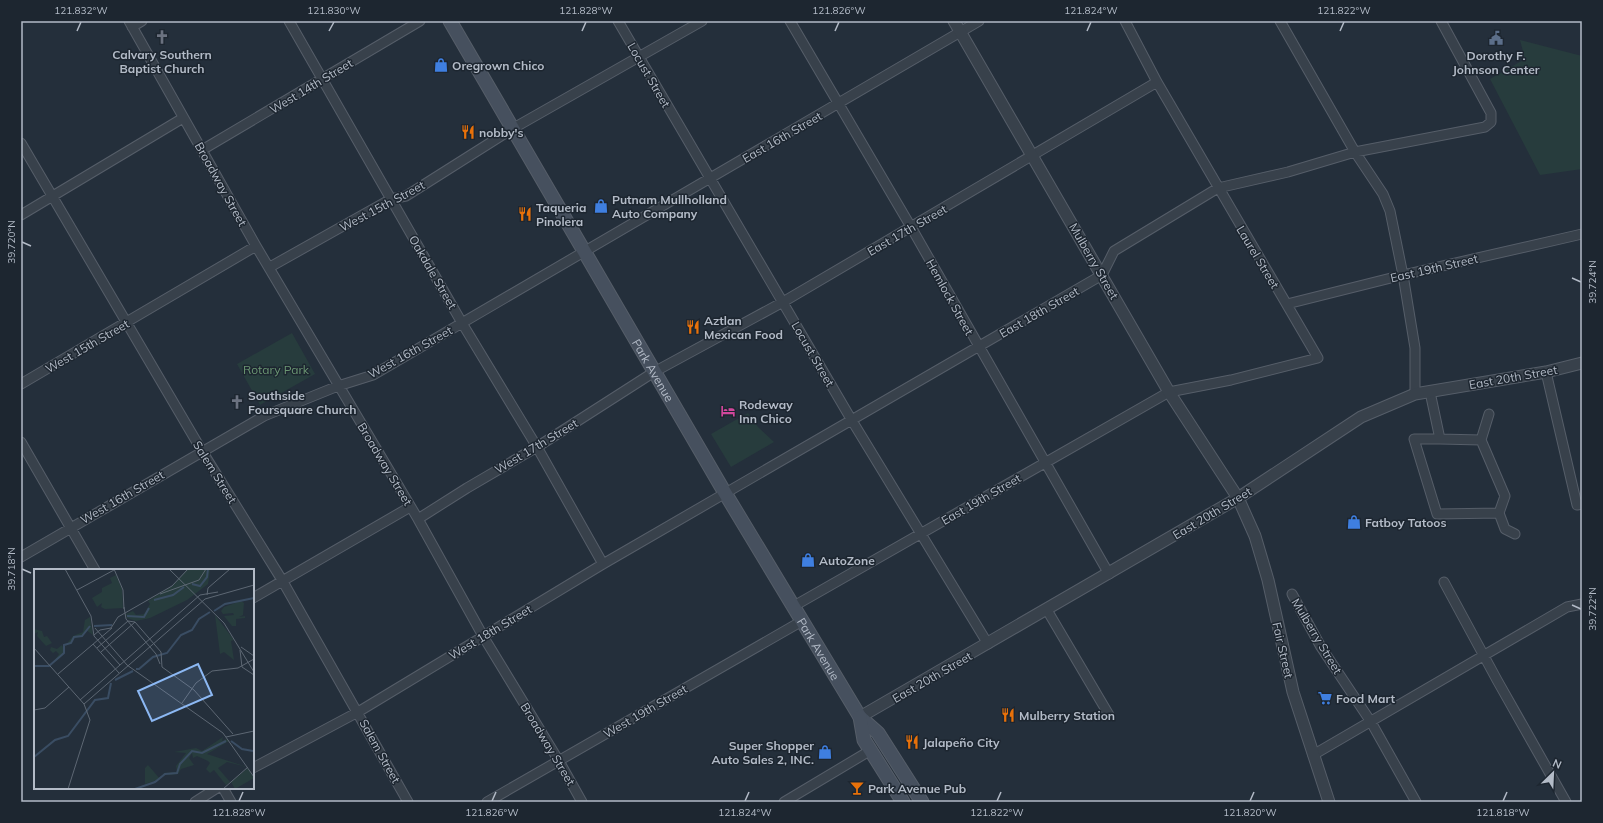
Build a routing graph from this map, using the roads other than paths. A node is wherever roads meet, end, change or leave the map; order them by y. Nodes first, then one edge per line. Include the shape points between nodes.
1 (142, 21) edge
2 (289, 21) edge
3 (420, 21) edge
4 (450, 21) edge
5 (618, 21) edge
6 (702, 21) edge
7 (790, 21) edge
8 (954, 21) edge
9 (980, 21) edge
10 (1125, 21) edge
11 (1280, 21) edge
12 (1441, 21) edge
13 (130, 24) edge
14 (961, 32) junction
15 (638, 56) junction
16 (323, 79) junction
17 (1157, 82) junction
18 (839, 104) junction
19 (183, 118) junction
20 (512, 129) junction
21 (21, 143) edge
22 (202, 150) junction
23 (1355, 152) junction
24 (1032, 156) junction
25 (710, 178) junction
26 (1218, 188) junction
27 (53, 196) junction
28 (391, 199) junction
29 (21, 215) edge
30 (911, 227) junction
31 (1582, 234) edge
32 (256, 246) junction
33 (584, 251) junction
34 (270, 267) junction
35 (1403, 275) junction
36 (1102, 276) junction
37 (783, 302) junction
38 (1287, 304) junction
39 (127, 322) junction
40 (462, 323) junction
41 (978, 348) junction
42 (1582, 363) edge
43 (654, 372) junction
44 (1546, 372) junction
45 (21, 384) edge
46 (338, 386) junction
47 (1169, 392) junction
48 (1430, 392) junction
49 (1415, 394) junction
50 (1489, 414) dead end
51 (850, 419) junction
52 (1440, 439) junction
53 (1481, 440) junction
54 (21, 442) edge
55 (538, 447) junction
56 (202, 451) junction
57 (1044, 462) junction
58 (725, 493) junction
59 (1238, 498) junction
60 (1582, 504) edge
61 (410, 507) junction
62 (1499, 513) junction
63 (418, 519) junction
64 (70, 528) junction
65 (920, 534) junction
66 (1515, 534) dead end
67 (21, 557) edge
68 (603, 564) junction
69 (94, 569) edge
70 (1109, 574) junction
71 (282, 580) junction
72 (1444, 582) dead end
73 (1292, 594) dead end
74 (254, 597) edge
75 (1582, 604) edge
76 (794, 606) junction
77 (1047, 610) junction
78 (802, 621) junction
79 (483, 636) junction
80 (988, 644) junction
81 (1484, 657) junction
82 (358, 712) junction
83 (1109, 715) dead end
84 (860, 717) junction
85 (1371, 722) junction
86 (871, 750) junction
87 (1313, 755) junction
88 (559, 760) junction
89 (254, 767) edge
90 (215, 789) edge
91 (224, 789) edge
92 (195, 802) edge
93 (230, 802) edge
94 (408, 802) edge
95 (487, 802) edge
96 (582, 802) edge
97 (784, 802) edge
98 (903, 802) edge
99 (922, 802) edge
100 (1329, 802) edge
101 (1416, 802) edge
102 (1566, 802) edge

1 - 13 street
2 - 16 street, Oakdale Street
3 - 16 street, West 14th Street
4 - 20 main road, Park Avenue
5 - 15 street, Locust Street
6 - 15 street, West 15th Street
7 - 18 street, Hemlock Street
8 - 14 street, Mulberry Street
9 - 14 street, East 16th Street
10 - 17 street, Laurel Street
11 - 23 street
12 - 23 street via 1491,113 1491,122 1485,127
13 - 19 street, Broadway Street
14 - 18 street, East 16th Street
14 - 24 street, Mulberry Street
15 - 20 street, West 15th Street
15 - 25 street, Locust Street
16 - 22 street, West 14th Street
16 - 28 street, Oakdale Street
17 - 24 street, East 17th Street
17 - 26 street, Laurel Street
18 - 25 street, East 16th Street
18 - 30 street, Hemlock Street
19 - 22 street, Broadway Street
19 - 27 street
20 - 28 street, West 15th Street via 406,196
20 - 33 main road, Park Avenue
21 - 27 street, Salem Street
22 - 32 street, Broadway Street
23 - 26 street via 1288,172
23 - 35 street via 1384,194
24 - 30 street, East 17th Street
24 - 36 street, Mulberry Street
25 - 33 street, East 16th Street
25 - 37 street, Locust Street
26 - 36 street via 1114,250
26 - 38 street, Laurel Street
27 - 29 street
27 - 39 street, Salem Street
28 - 34 street, West 15th Street
28 - 40 street, Oakdale Street
30 - 37 street, East 17th Street
30 - 41 street, Hemlock Street
31 - 35 street, East 19th Street
32 - 34 street, Broadway Street
32 - 39 street, West 15th Street
33 - 40 street, West 16th Street
33 - 43 main road, Park Avenue
34 - 46 street, Broadway Street
35 - 38 street, East 19th Street
35 - 49 street via 1415,348
36 - 41 street, East 18th Street
36 - 47 street, Mulberry Street
37 - 43 street, East 17th Street
37 - 51 street, Locust Street
38 - 47 street, Laurel Street via 1318,358
39 - 45 street, West 15th Street
39 - 56 street, Salem Street
40 - 46 street, West 16th Street via 373,374
40 - 55 street, Oakdale Street
41 - 51 street, East 18th Street
41 - 57 street, Hemlock Street
42 - 44 street, East 20th Street
43 - 55 street, West 17th Street
43 - 58 main road, Park Avenue
44 - 48 street, East 20th Street
44 - 60 street via 1578,505
46 - 56 street, West 16th Street via 264,416
46 - 61 street, Broadway Street
47 - 57 street, East 19th Street
47 - 59 street, Mulberry Street
48 - 49 street, East 20th Street
48 - 52 street
49 - 59 street, East 20th Street via 1361,417
50 - 53 street
51 - 58 street, East 18th Street
51 - 65 street, Locust Street
52 - 53 street
52 - 62 street via 1414,439 1437,514
53 - 62 street via 1505,496
54 - 64 street
55 - 63 street, West 17th Street
55 - 68 street, Oakdale Street
56 - 64 street, West 16th Street
56 - 71 street, Salem Street
57 - 65 street, East 19th Street
57 - 70 street, Hemlock Street
58 - 68 street, West 18th Street
58 - 76 main road, Park Avenue
59 - 70 street, East 20th Street
59 - 87 street, Fair Street via 1255,536 1268,580 1293,692
61 - 63 street, Broadway Street
61 - 71 street
62 - 66 street via 1506,529
63 - 79 street, Broadway Street
64 - 67 street, West 16th Street
64 - 69 street
65 - 76 street, East 19th Street
65 - 80 street, Locust Street
68 - 79 street, West 18th Street
70 - 77 street, East 20th Street
71 - 74 street
71 - 82 street, Salem Street
72 - 81 street
73 - 85 street, Mulberry Street via 1321,647
75 - 81 street via 1567,607
76 - 78 main road, Park Avenue
77 - 80 street, East 20th Street
77 - 83 street
78 - 84 main road, Park Avenue
78 - 88 street, West 19th Street
79 - 82 street, West 18th Street
79 - 88 street, Broadway Street
80 - 84 street, East 20th Street
81 - 85 street
81 - 102 street
82 - 89 street, West 18th Street
82 - 94 street, Salem Street
84 - 86 main road, Park Avenue via 864,740
84 - 99 main road, Park Avenue via 878,734
85 - 87 street
85 - 101 street, Mulberry Street
86 - 97 street
86 - 98 main road, Park Avenue
87 - 100 street, Fair Street
88 - 95 street, West 19th Street
88 - 96 street, Broadway Street
90 - 92 street
91 - 93 street

